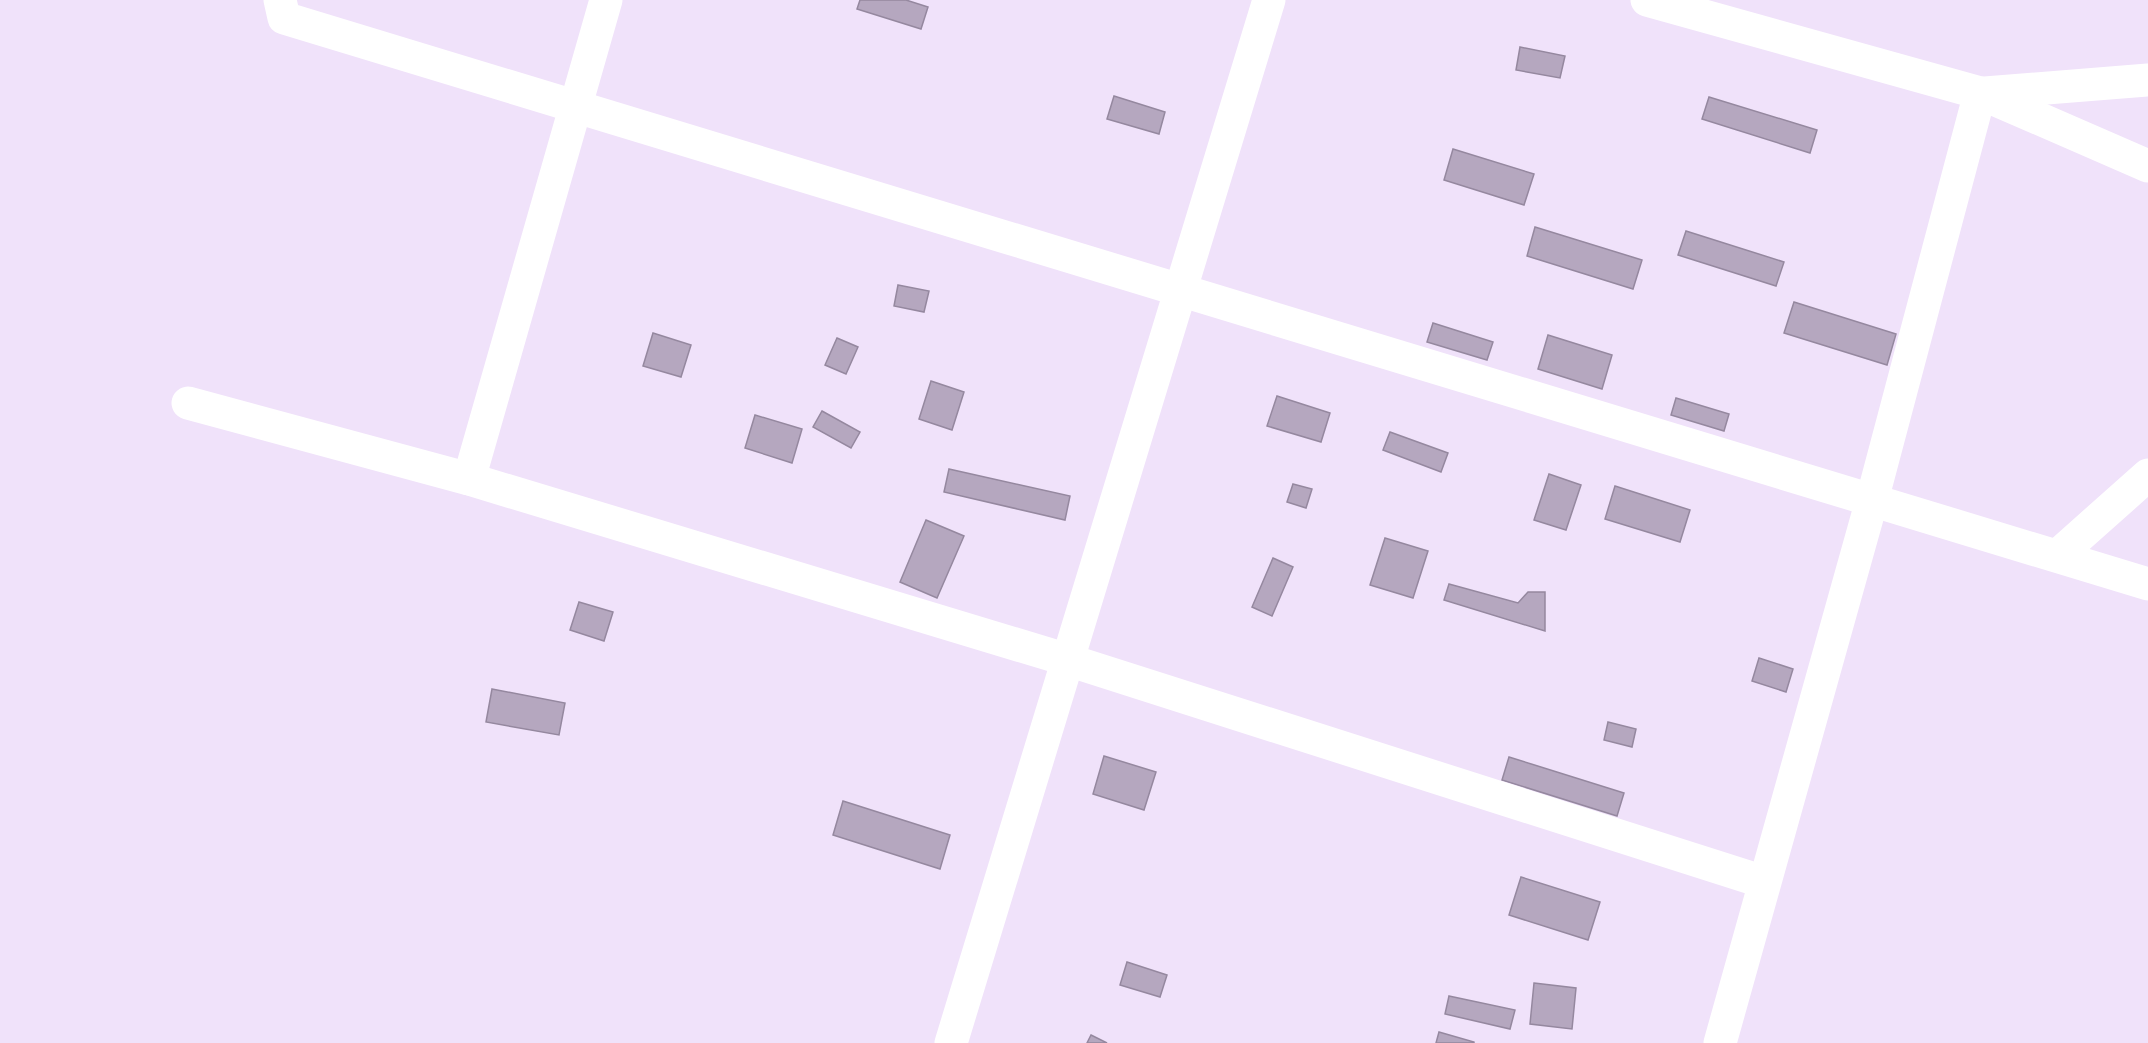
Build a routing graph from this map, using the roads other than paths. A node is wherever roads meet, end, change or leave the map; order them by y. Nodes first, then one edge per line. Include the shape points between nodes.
1 (280, 0) edge
2 (606, 0) edge
3 (1269, 0) edge
4 (1647, 0) edge
5 (2148, 80) edge
6 (1980, 93) junction
7 (575, 107) junction
8 (2148, 166) edge
9 (1181, 290) junction
10 (188, 403) dead end
11 (2148, 476) edge
12 (469, 479) junction
13 (1872, 500) junction
14 (2057, 556) junction
15 (2148, 584) edge
16 (1068, 660) junction
17 (1764, 882) junction
18 (951, 1043) edge
19 (1720, 1043) edge

1 - 7 street via 284,18
2 - 7 street
3 - 9 street
4 - 6 street
5 - 6 street
6 - 8 street
6 - 13 street
7 - 9 street
7 - 12 street
9 - 13 street
9 - 16 street
10 - 12 street
11 - 14 street
12 - 16 street
13 - 14 street
13 - 17 street
14 - 15 street
16 - 17 street
16 - 18 street
17 - 19 street

